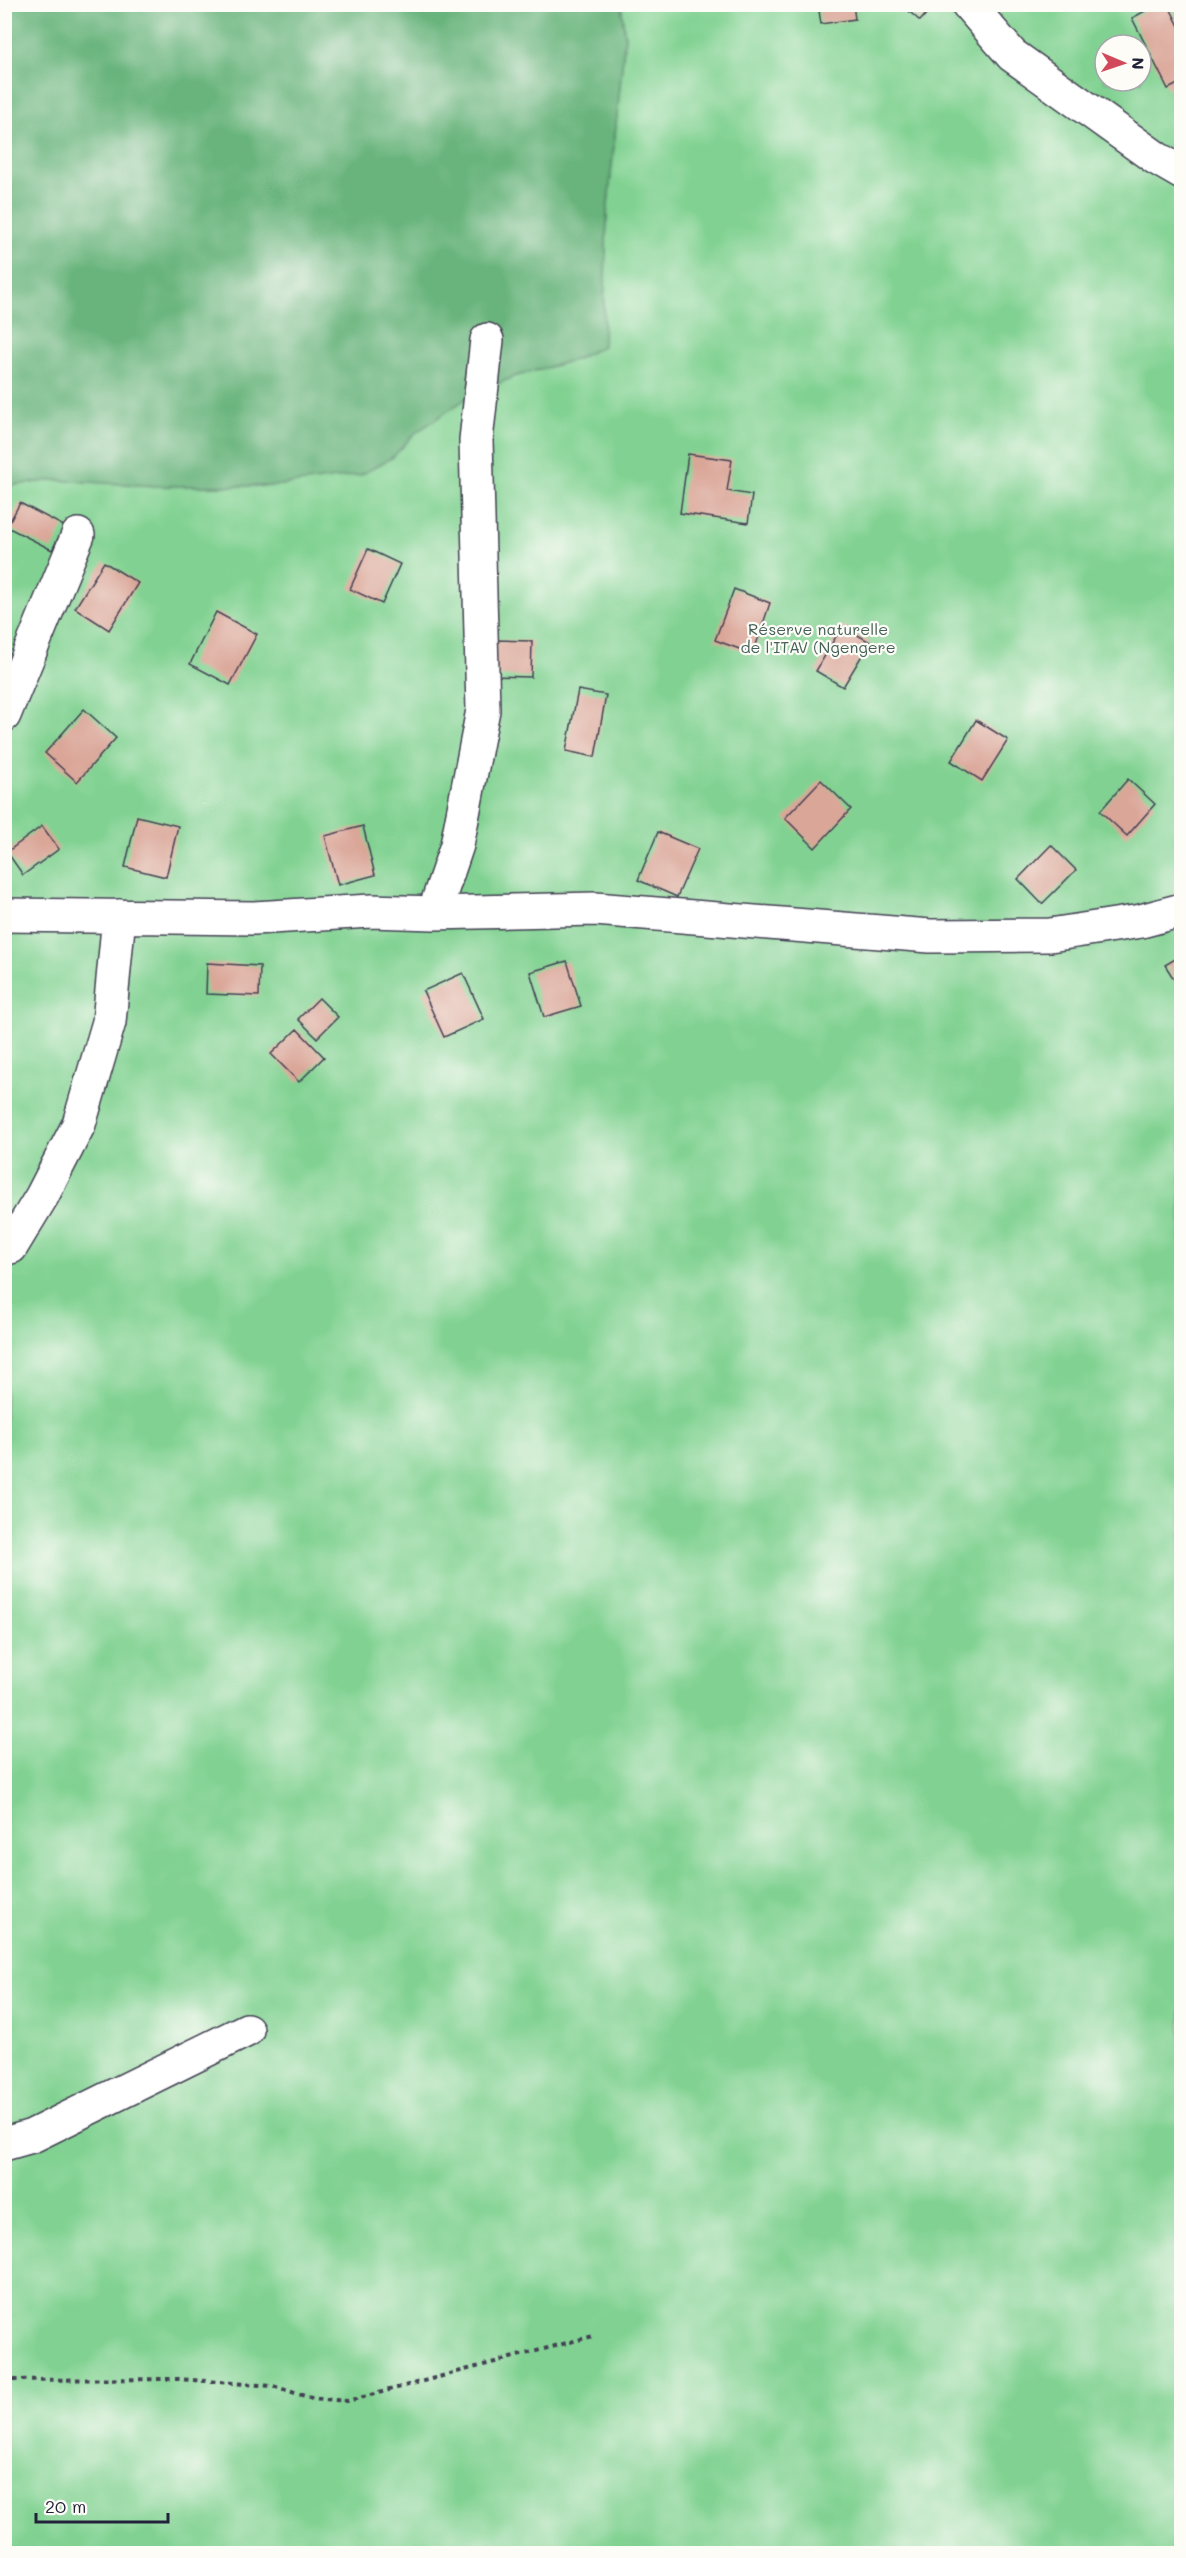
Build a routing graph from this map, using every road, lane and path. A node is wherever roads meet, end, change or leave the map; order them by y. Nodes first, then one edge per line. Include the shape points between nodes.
1 (968, 4) edge
2 (1182, 173) edge
3 (487, 340) dead end
4 (78, 535) dead end
5 (4, 715) edge
6 (1182, 910) edge
7 (434, 913) junction
8 (4, 915) edge
9 (119, 916) junction
10 (4, 1248) edge
11 (247, 2030) dead end
12 (4, 2144) edge
13 (593, 2336) dead end
14 (4, 2380) edge

1 - 2 street via 1012,55
3 - 7 street via 476,440 483,710 457,845
4 - 5 street
6 - 7 street via 1141,921 1050,935 930,936 594,909
7 - 9 street via 371,911 254,918
8 - 9 street
9 - 10 street via 109,1022 79,1124 42,1196 10,1246
11 - 12 street via 32,2136
13 - 14 path via 348,2401 311,2398 273,2386 178,2379

